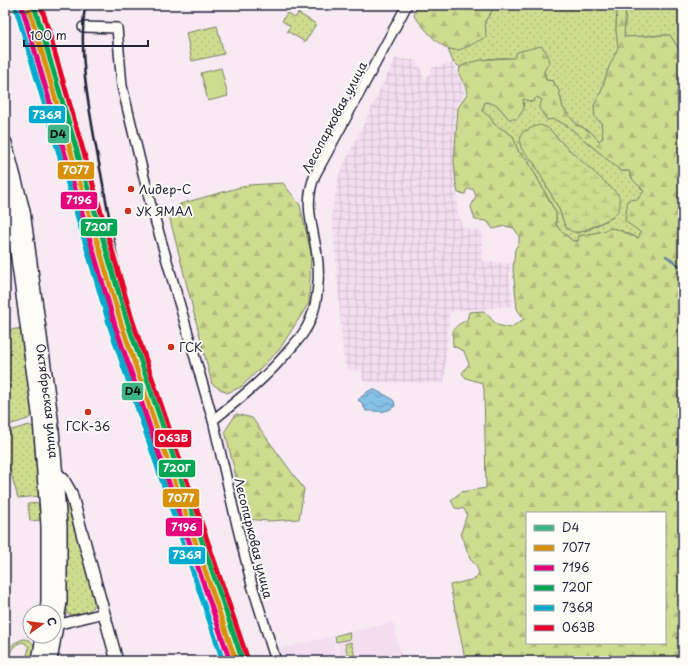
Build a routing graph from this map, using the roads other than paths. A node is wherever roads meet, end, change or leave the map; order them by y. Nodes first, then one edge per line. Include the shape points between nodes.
1 (407, 5) edge
2 (83, 27) dead end
3 (5, 143) edge
4 (5, 187) edge
5 (212, 420) junction
6 (44, 464) junction
7 (56, 472) junction
8 (48, 604) edge
9 (60, 604) edge
10 (104, 613) junction
11 (62, 624) edge
12 (42, 644) edge
13 (53, 644) edge
14 (39, 661) edge
15 (50, 661) edge
16 (117, 661) edge
17 (276, 661) edge

1 - 5 street, Лесопарковая улица via 311,185 308,205 318,270 312,317 299,338 271,370
2 - 5 street, Лесопарковая улица via 117,28 122,86 148,194
3 - 7 main road, Октябрьская улица via 23,211
4 - 6 main road, Октябрьская улица via 12,214
5 - 17 street, Лесопарковая улица via 250,578
6 - 7 street
6 - 8 main road, Октябрьская улица via 48,525
7 - 9 main road, Октябрьская улица via 60,525
7 - 10 street via 63,478 71,493
10 - 11 street
10 - 16 street
12 - 14 main road
13 - 15 main road, Октябрьская улица

